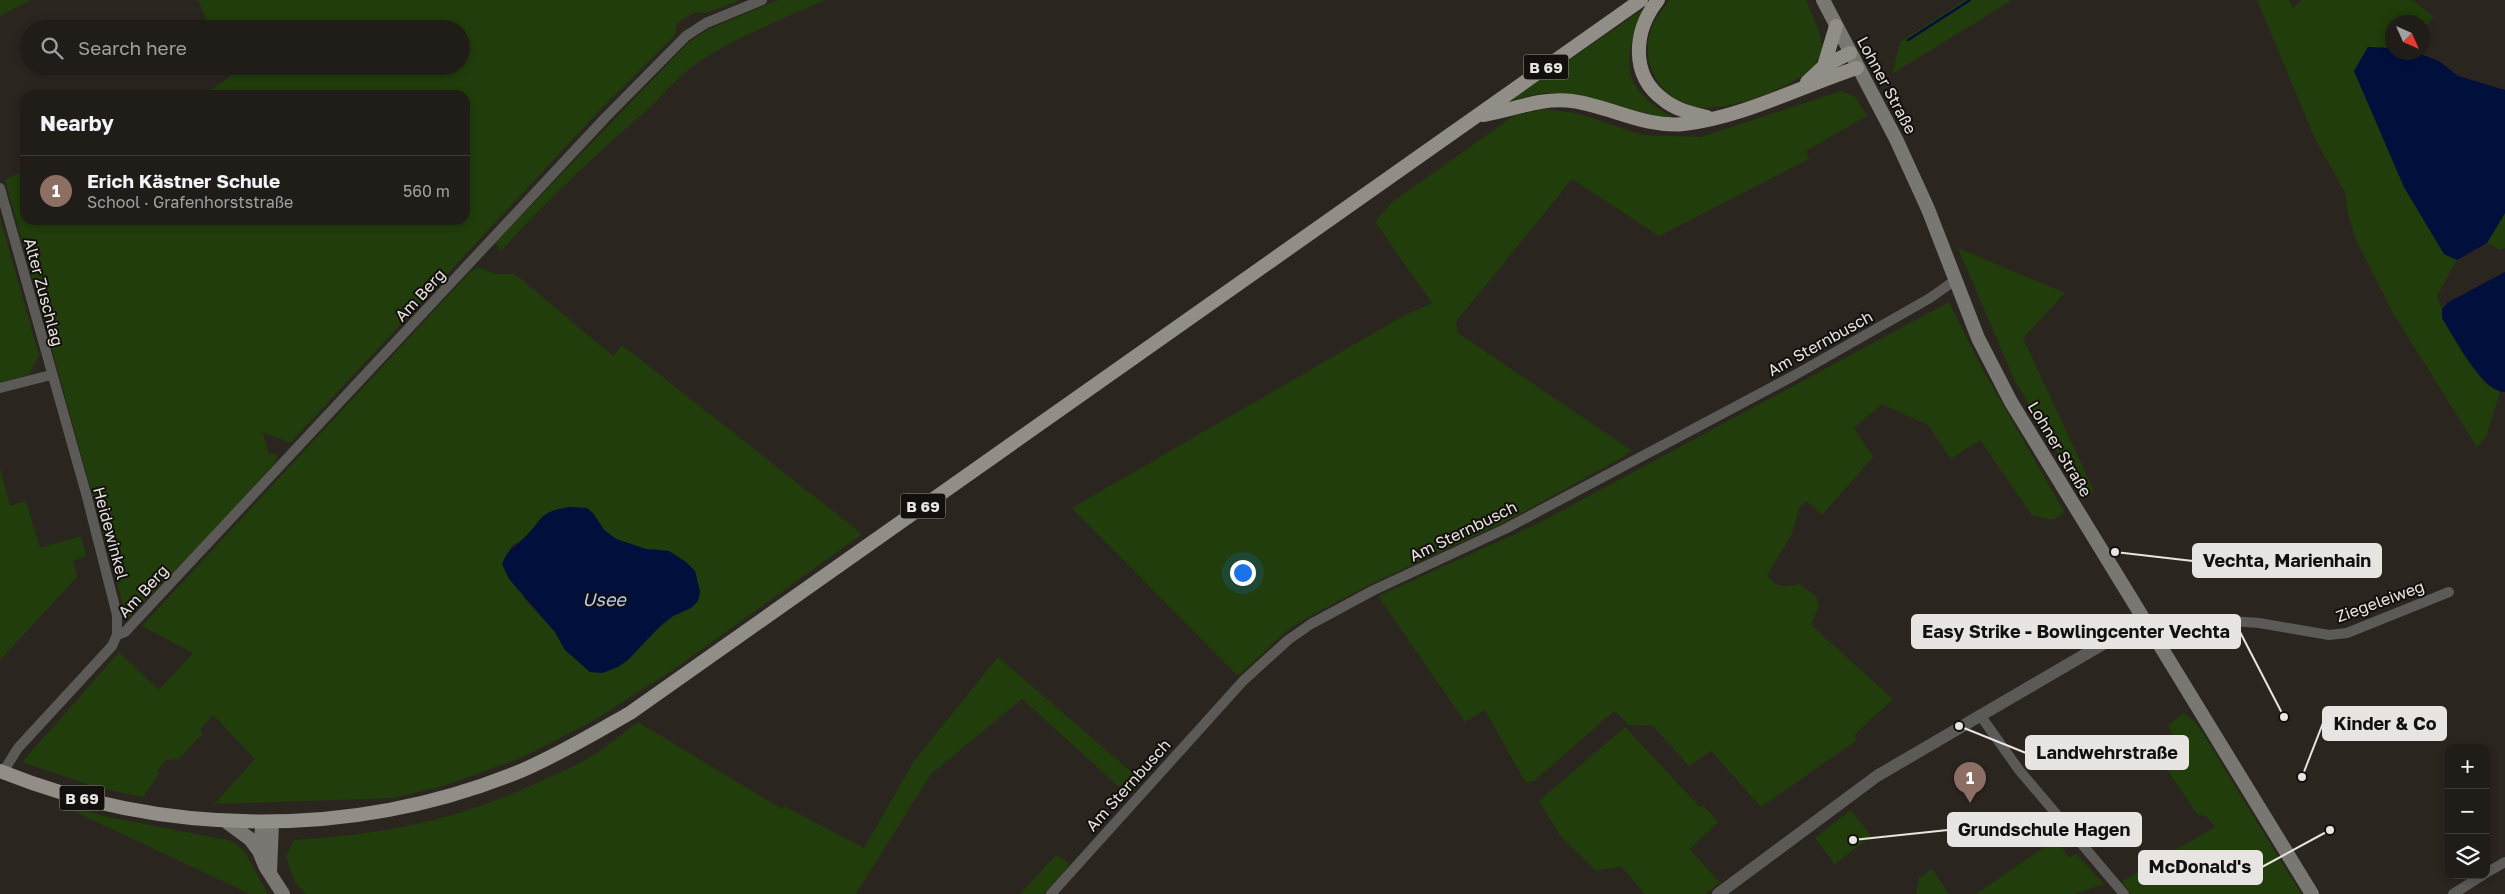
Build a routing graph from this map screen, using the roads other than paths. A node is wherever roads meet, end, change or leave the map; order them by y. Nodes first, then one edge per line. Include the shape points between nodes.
1 (762, 0) edge
2 (1641, 0) edge
3 (1658, 0) edge
4 (1823, 0) edge
5 (1836, 26) junction
6 (1850, 53) junction
7 (1824, 66) junction
8 (1858, 68) junction
9 (1802, 86) junction
10 (1477, 116) junction
11 (1710, 118) junction
12 (0, 189) edge
13 (1954, 281) junction
14 (51, 375) junction
15 (0, 388) edge
16 (2449, 592) dead end
17 (2144, 620) junction
18 (117, 635) junction
19 (1980, 715) junction
20 (2, 772) edge
21 (227, 822) junction
22 (268, 822) junction
23 (259, 851) junction
24 (2505, 862) edge
25 (2490, 871) edge
26 (270, 874) junction
27 (2477, 879) edge
28 (284, 894) edge
29 (1051, 894) edge
30 (1718, 894) edge
31 (2124, 894) edge
32 (2312, 894) edge
33 (2453, 894) edge

1 - 18 street, Am Berg via 706,23 686,36 552,174 125,632
2 - 10 main road, B 69
3 - 11 main road via 1640,32 1638,52 1644,75 1663,100 1681,110
4 - 5 main road, Lohner Straße
5 - 6 main road, Lohner Straße
5 - 7 main road
6 - 7 main road
6 - 8 main road, Lohner Straße
7 - 9 main road
8 - 9 main road
8 - 13 main road, Lohner Straße via 1928,209
9 - 11 main road
10 - 11 main road via 1526,103 1557,100 1588,104 1662,124 1684,124
10 - 22 main road, B 69 via 630,713 522,770 473,787 408,806 337,818
12 - 14 street, Alter Zuschlag
13 - 17 main road, Lohner Straße via 1978,338 2011,402
13 - 29 street, Am Sternbusch via 1930,298 1786,379 1507,528 1374,590 1311,624 1288,640 1243,681
14 - 15 street
14 - 18 street, Heidewinkel via 117,615
16 - 17 street, Ziegeleiweg via 2347,632 2329,635 2231,621 2160,628
17 - 19 street
17 - 32 main road, Lohner Straße
18 - 20 street via 106,654 18,748
19 - 30 street via 1877,776
19 - 31 street via 2019,770
20 - 21 main road, B 69 via 112,806
21 - 22 main road, B 69
21 - 23 main road via 250,839
22 - 23 main road
22 - 26 main road
23 - 26 main road
24 - 25 street
26 - 28 main road
27 - 33 street

